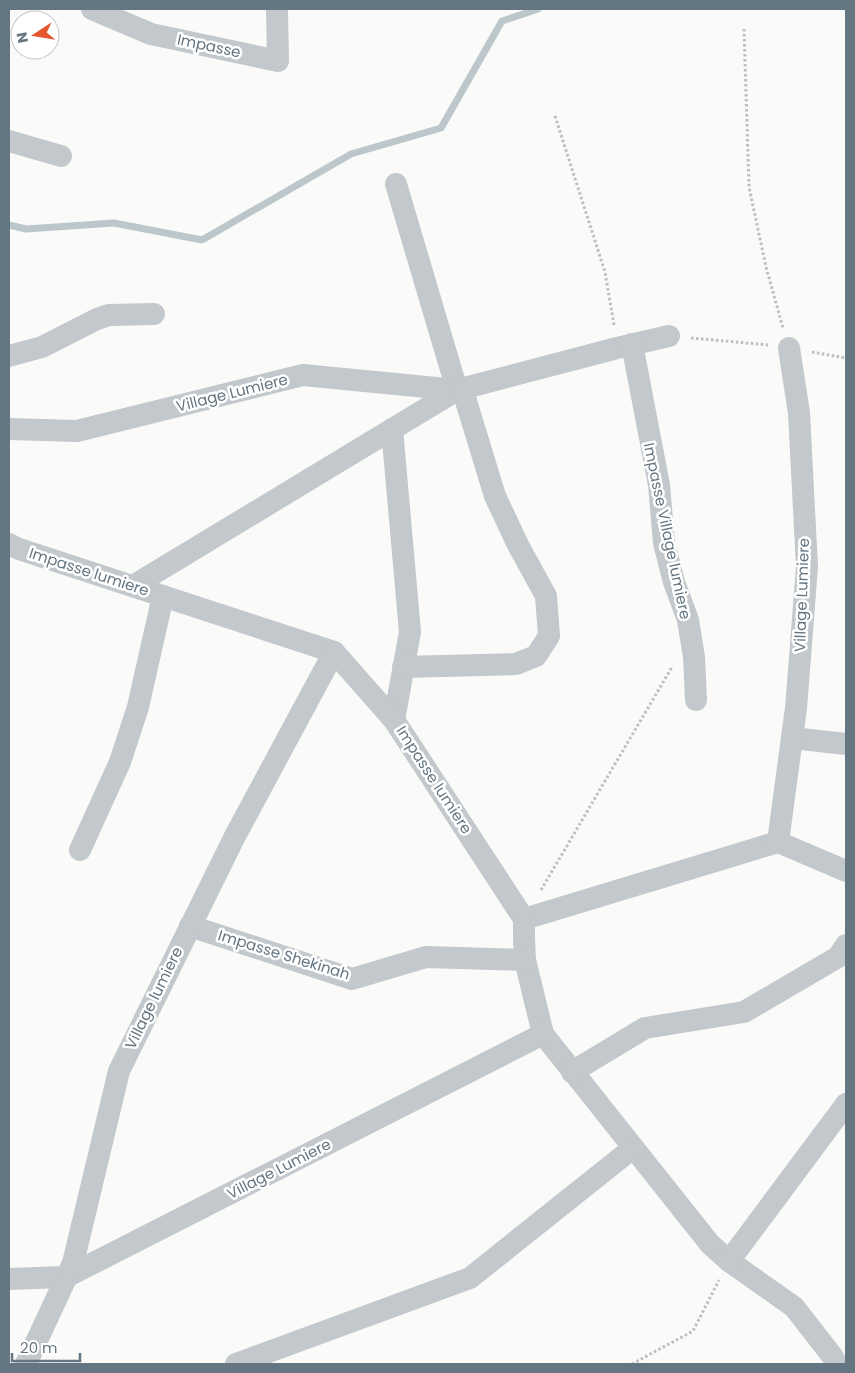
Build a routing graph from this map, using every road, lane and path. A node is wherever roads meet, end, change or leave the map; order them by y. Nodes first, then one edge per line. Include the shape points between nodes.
1 (92, 9) edge
2 (277, 9) edge
3 (744, 29) dead end
4 (555, 116) dead end
5 (9, 141) edge
6 (61, 156) dead end
7 (396, 184) dead end
8 (154, 314) dead end
9 (669, 336) joint
10 (625, 346) junction
11 (788, 348) junction
12 (9, 356) edge
13 (846, 358) edge
14 (459, 389) junction
15 (9, 429) edge
16 (392, 429) junction
17 (9, 544) edge
18 (133, 586) junction
19 (163, 596) junction
20 (334, 652) junction
21 (676, 661) dead end
22 (404, 667) junction
23 (696, 700) dead end
24 (394, 720) junction
25 (792, 738) junction
26 (846, 744) edge
27 (778, 842) junction
28 (80, 850) dead end
29 (846, 871) edge
30 (524, 919) junction
31 (190, 926) junction
32 (846, 946) edge
33 (525, 960) junction
34 (543, 1034) junction
35 (572, 1072) junction
36 (846, 1104) edge
37 (633, 1148) junction
38 (728, 1261) junction
39 (66, 1277) junction
40 (9, 1280) edge
41 (831, 1362) edge
42 (26, 1364) edge
43 (236, 1364) edge
44 (632, 1364) edge

1 - 2 street, Impasse via 152,34 278,60
3 - 11 path via 749,187
4 - 10 path via 606,272
5 - 6 street
7 - 14 street
8 - 12 street via 109,315 42,346
9 - 10 street, Village Lumiere
9 - 11 path
10 - 14 street, Village Lumiere
10 - 23 street via 660,485 664,543 688,620
11 - 13 path
11 - 25 street, Village Lumiere via 799,413 807,567
14 - 15 street, Village Lumiere via 303,375 77,431
14 - 16 street, Village Lumiere
14 - 22 street via 495,496 546,596 549,636 536,656 516,664
16 - 18 street, Village Lumiere
16 - 22 street via 410,632
17 - 18 street, Impasse lumiere
18 - 19 street, Impasse lumiere
19 - 20 street, Impasse lumiere
19 - 28 street via 138,707 120,762
20 - 24 street, Impasse lumiere
20 - 31 street, Village lumiere
21 - 30 path
22 - 24 street
24 - 30 street, Impasse lumiere
25 - 26 street
25 - 27 street, Village Lumiere
27 - 29 street
27 - 30 street
30 - 33 street
31 - 33 street, Impasse Shekinah via 352,979 426,957
31 - 39 street, Village lumiere via 119,1071 73,1264
32 - 35 street via 838,957 744,1012 645,1028
33 - 34 street
34 - 35 street
34 - 39 street, Village Lumiere
35 - 37 street
36 - 38 street
37 - 38 street via 710,1244
37 - 43 street via 470,1278
38 - 41 street via 794,1307
38 - 44 path via 693,1332
39 - 40 street, Village Lumiere
39 - 42 street, Village lumiere

